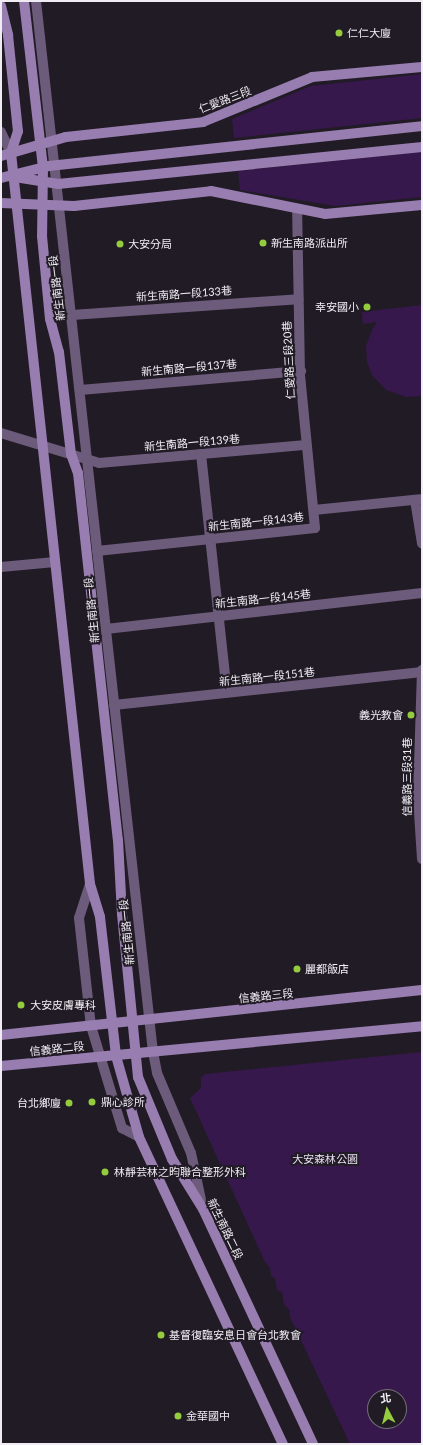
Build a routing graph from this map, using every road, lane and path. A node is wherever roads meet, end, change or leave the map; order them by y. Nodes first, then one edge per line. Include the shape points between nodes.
1 (24, 1) edge
2 (36, 1) edge
3 (1, 6) edge
4 (422, 67) edge
5 (422, 126) edge
6 (1, 132) edge
7 (52, 141) junction
8 (40, 144) junction
9 (422, 146) edge
10 (6, 155) edge
11 (49, 167) junction
12 (13, 176) junction
13 (1, 178) edge
14 (44, 183) junction
15 (58, 184) junction
16 (1, 203) edge
17 (16, 203) junction
18 (52, 205) junction
19 (422, 205) edge
20 (297, 209) junction
21 (298, 299) junction
22 (72, 315) junction
23 (301, 371) junction
24 (80, 390) junction
25 (1, 433) edge
26 (306, 445) junction
27 (43, 446) junction
28 (201, 454) junction
29 (80, 457) junction
30 (419, 499) edge
31 (314, 510) junction
32 (211, 538) junction
33 (422, 543) edge
34 (97, 551) junction
35 (55, 562) junction
36 (1, 567) edge
37 (422, 593) edge
38 (219, 616) junction
39 (106, 628) junction
40 (422, 671) edge
41 (227, 693) junction
42 (114, 705) junction
43 (422, 859) edge
44 (90, 884) junction
45 (422, 990) edge
46 (149, 1020) junction
47 (134, 1022) junction
48 (112, 1024) junction
49 (91, 1026) junction
50 (422, 1026) edge
51 (1, 1035) edge
52 (153, 1052) junction
53 (134, 1054) junction
54 (116, 1056) junction
55 (99, 1057) junction
56 (1, 1066) edge
57 (139, 1137) junction
58 (203, 1209) junction
59 (282, 1443) edge
60 (313, 1444) edge

1 - 8 main road, 新生南路一段
2 - 7 street, 新生南路一段
3 - 10 main road via 8,35 18,132
4 - 7 main road, 仁愛路三段 via 312,77 203,122 66,137
5 - 11 main road
6 - 10 street
7 - 8 main road, 仁愛路三段
7 - 11 street, 新生南路一段
8 - 10 main road, 仁愛路三段
8 - 11 main road, 新生南路一段
9 - 15 main road
10 - 12 main road
11 - 12 main road
11 - 14 main road, 新生南路一段
11 - 15 street, 新生南路一段
12 - 13 main road
12 - 14 main road
12 - 17 main road
14 - 15 main road
14 - 18 main road, 新生南路一段
15 - 18 street, 新生南路一段
16 - 17 main road
17 - 18 main road
17 - 27 main road
18 - 20 main road via 211,192
18 - 22 street, 新生南路一段
18 - 29 main road, 新生南路一段 via 42,236 50,319
19 - 20 main road via 325,214
20 - 21 street, 仁愛路三段20巷
21 - 22 street, 新生南路一段133巷
21 - 23 street, 仁愛路三段20巷
22 - 24 street, 新生南路一段
23 - 24 street, 新生南路一段137巷
23 - 26 street, 仁愛路三段20巷
24 - 29 street, 新生南路一段
25 - 27 street, 新生南路一段139巷
26 - 28 street, 新生南路一段139巷
26 - 31 street, 仁愛路三段20巷
27 - 29 street, 新生南路一段139巷
27 - 35 main road
28 - 29 street, 新生南路一段139巷 via 99,463
28 - 32 street
29 - 34 street, 新生南路一段
29 - 47 main road, 新生南路一段 via 79,480 118,840 122,914
30 - 31 street, 新生南路一段143巷
30 - 33 street
31 - 32 street, 新生南路一段143巷 via 315,528
32 - 34 street, 新生南路一段143巷
32 - 38 street
34 - 39 street, 新生南路一段
35 - 36 street
35 - 44 main road
37 - 38 street, 新生南路一段145巷
38 - 39 street, 新生南路一段145巷
38 - 41 street
39 - 42 street, 新生南路一段
40 - 41 street, 新生南路一段151巷
40 - 43 street, 信義路三段31巷 via 418,797
41 - 42 street, 新生南路一段151巷
42 - 46 street, 新生南路一段
44 - 48 main road via 100,917
44 - 49 street via 79,918
45 - 46 main road, 信義路三段
46 - 47 main road, 信義路三段
46 - 52 street, 新生南路一段
47 - 48 main road, 信義路三段
47 - 53 main road, 新生南路二段
48 - 49 main road, 信義路二段
48 - 54 main road
49 - 51 main road, 信義路二段
49 - 55 street
50 - 52 main road
52 - 53 main road
52 - 58 street, 新生南路一段 via 157,1073 191,1153
53 - 54 main road
53 - 58 main road, 新生南路二段 via 138,1077 172,1159
54 - 55 main road, 信義路二段
54 - 57 main road
55 - 56 main road, 信義路二段
55 - 57 street via 122,1128
57 - 59 main road
58 - 60 main road, 新生南路二段

